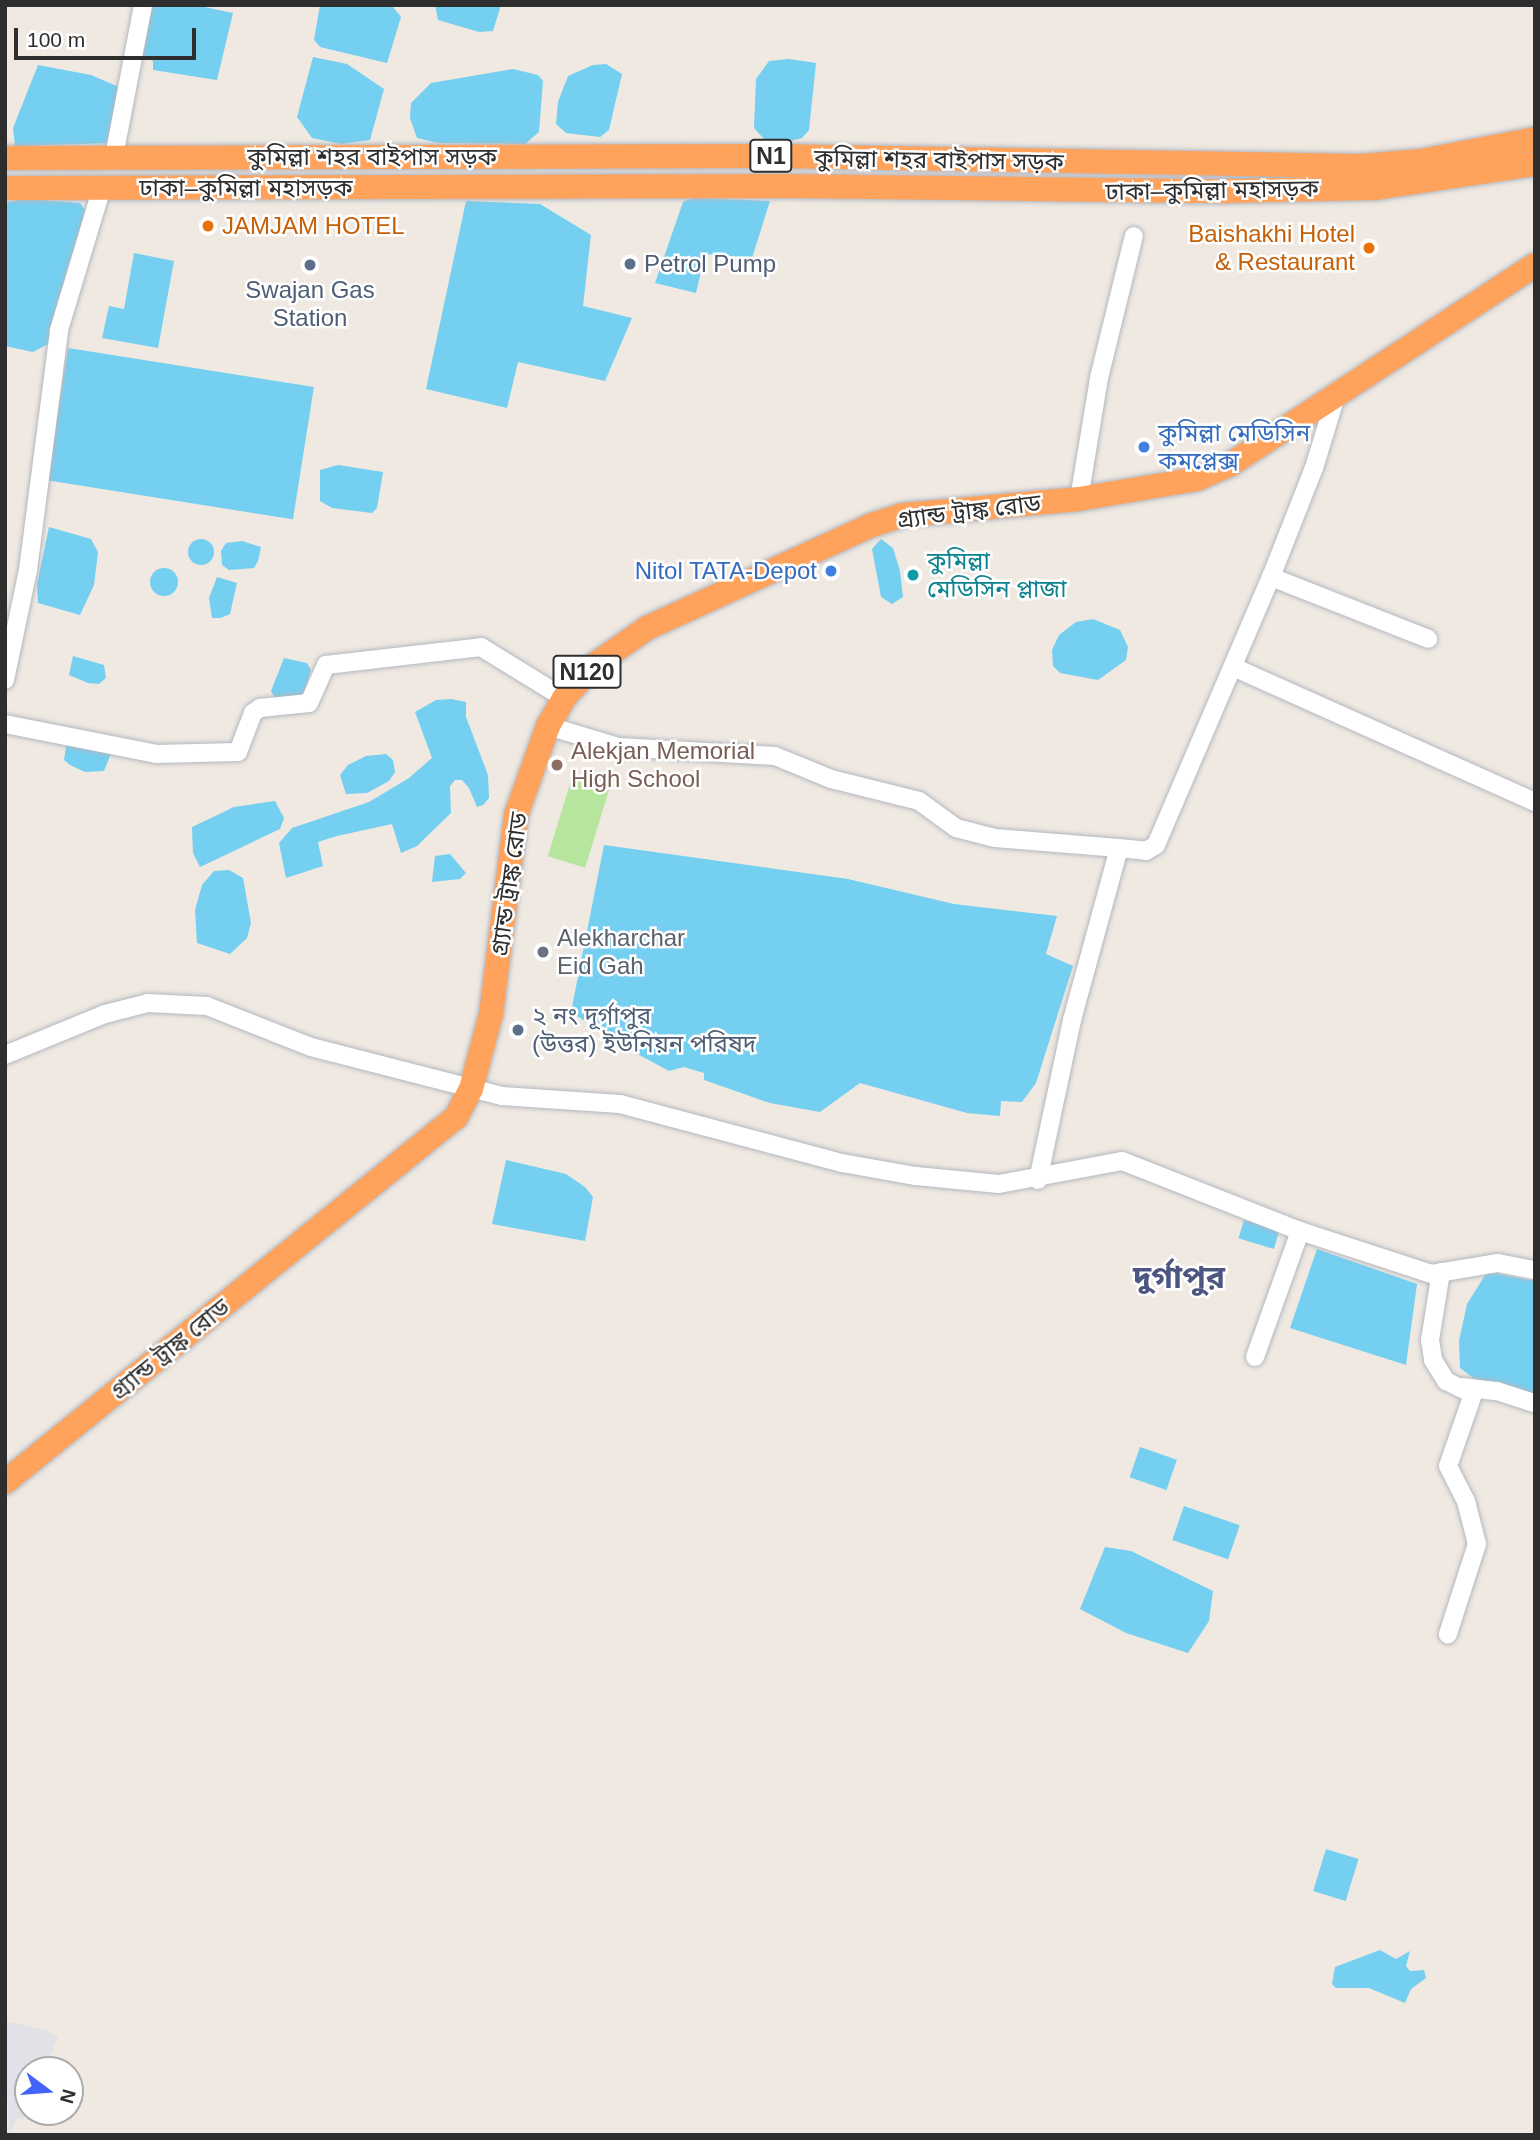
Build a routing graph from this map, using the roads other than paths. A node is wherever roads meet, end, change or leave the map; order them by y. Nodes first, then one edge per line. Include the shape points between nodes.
1 (143, 5) edge
2 (1535, 139) edge
3 (114, 156) junction
4 (5, 158) edge
5 (1535, 164) edge
6 (5, 188) edge
7 (102, 188) junction
8 (1134, 236) dead end
9 (1535, 264) edge
10 (1337, 393) junction
11 (1079, 499) junction
12 (1271, 577) junction
13 (1428, 639) dead end
14 (1233, 667) junction
15 (5, 680) edge
16 (564, 698) junction
17 (5, 724) edge
18 (548, 726) junction
19 (1535, 802) edge
20 (1119, 848) junction
21 (5, 1055) edge
22 (471, 1089) junction
23 (1038, 1180) junction
24 (1300, 1231) junction
25 (1535, 1270) edge
26 (1441, 1272) junction
27 (1255, 1357) dead end
28 (1462, 1387) junction
29 (1535, 1403) edge
30 (5, 1482) edge
31 (1448, 1634) dead end

1 - 3 street
2 - 3 highway, কুমিল্লা শহর বাইপাস সড়ক / N1 via 1421,161 1361,166 773,156
3 - 4 highway, কুমিল্লা শহর বাইপাস সড়ক / N1
5 - 7 highway, ঢাকা–কুমিল্লা মহাসড়ক / N1 via 1376,188 1226,191 786,186
6 - 7 highway, ঢাকা–কুমিল্লা মহাসড়ক / N1
7 - 15 street via 59,330 27,570
8 - 11 street via 1099,378
9 - 10 highway, গ্র্যান্ড ট্রাঙ্ক রোড / N120
10 - 11 highway, গ্র্যান্ড ট্রাঙ্ক রোড / N120 via 1241,459 1197,479
10 - 12 street via 1314,468
11 - 16 highway, গ্র্যান্ড ট্রাঙ্ক রোড / N120 via 903,515 872,525 647,628 594,665
12 - 13 street
12 - 14 street
14 - 19 street
14 - 20 street via 1156,845 1146,852
16 - 17 street via 481,647 326,665 309,703 260,708 253,713 238,752 156,754
16 - 18 highway, গ্র্যান্ড ট্রাঙ্ক রোড / N120
18 - 20 street via 619,747 775,756 831,779 919,801 956,828 995,838
18 - 22 highway, গ্র্যান্ড ট্রাঙ্ক রোড / N120 via 516,815 491,1014
20 - 23 street via 1072,1020
21 - 22 street via 105,1014 148,1003 207,1006 242,1016 310,1048
22 - 23 street via 540,1100 620,1104 842,1163 916,1175 999,1184
22 - 30 highway, গ্র্যান্ড ট্রাঙ্ক রোড / N120 via 456,1117 431,1139
23 - 24 street via 1122,1161
24 - 26 street via 1432,1274
24 - 27 street
25 - 26 street via 1498,1262
26 - 28 street via 1430,1339 1433,1360 1446,1381
28 - 29 street via 1497,1391
28 - 31 street via 1473,1394 1448,1466 1466,1501 1476,1544

